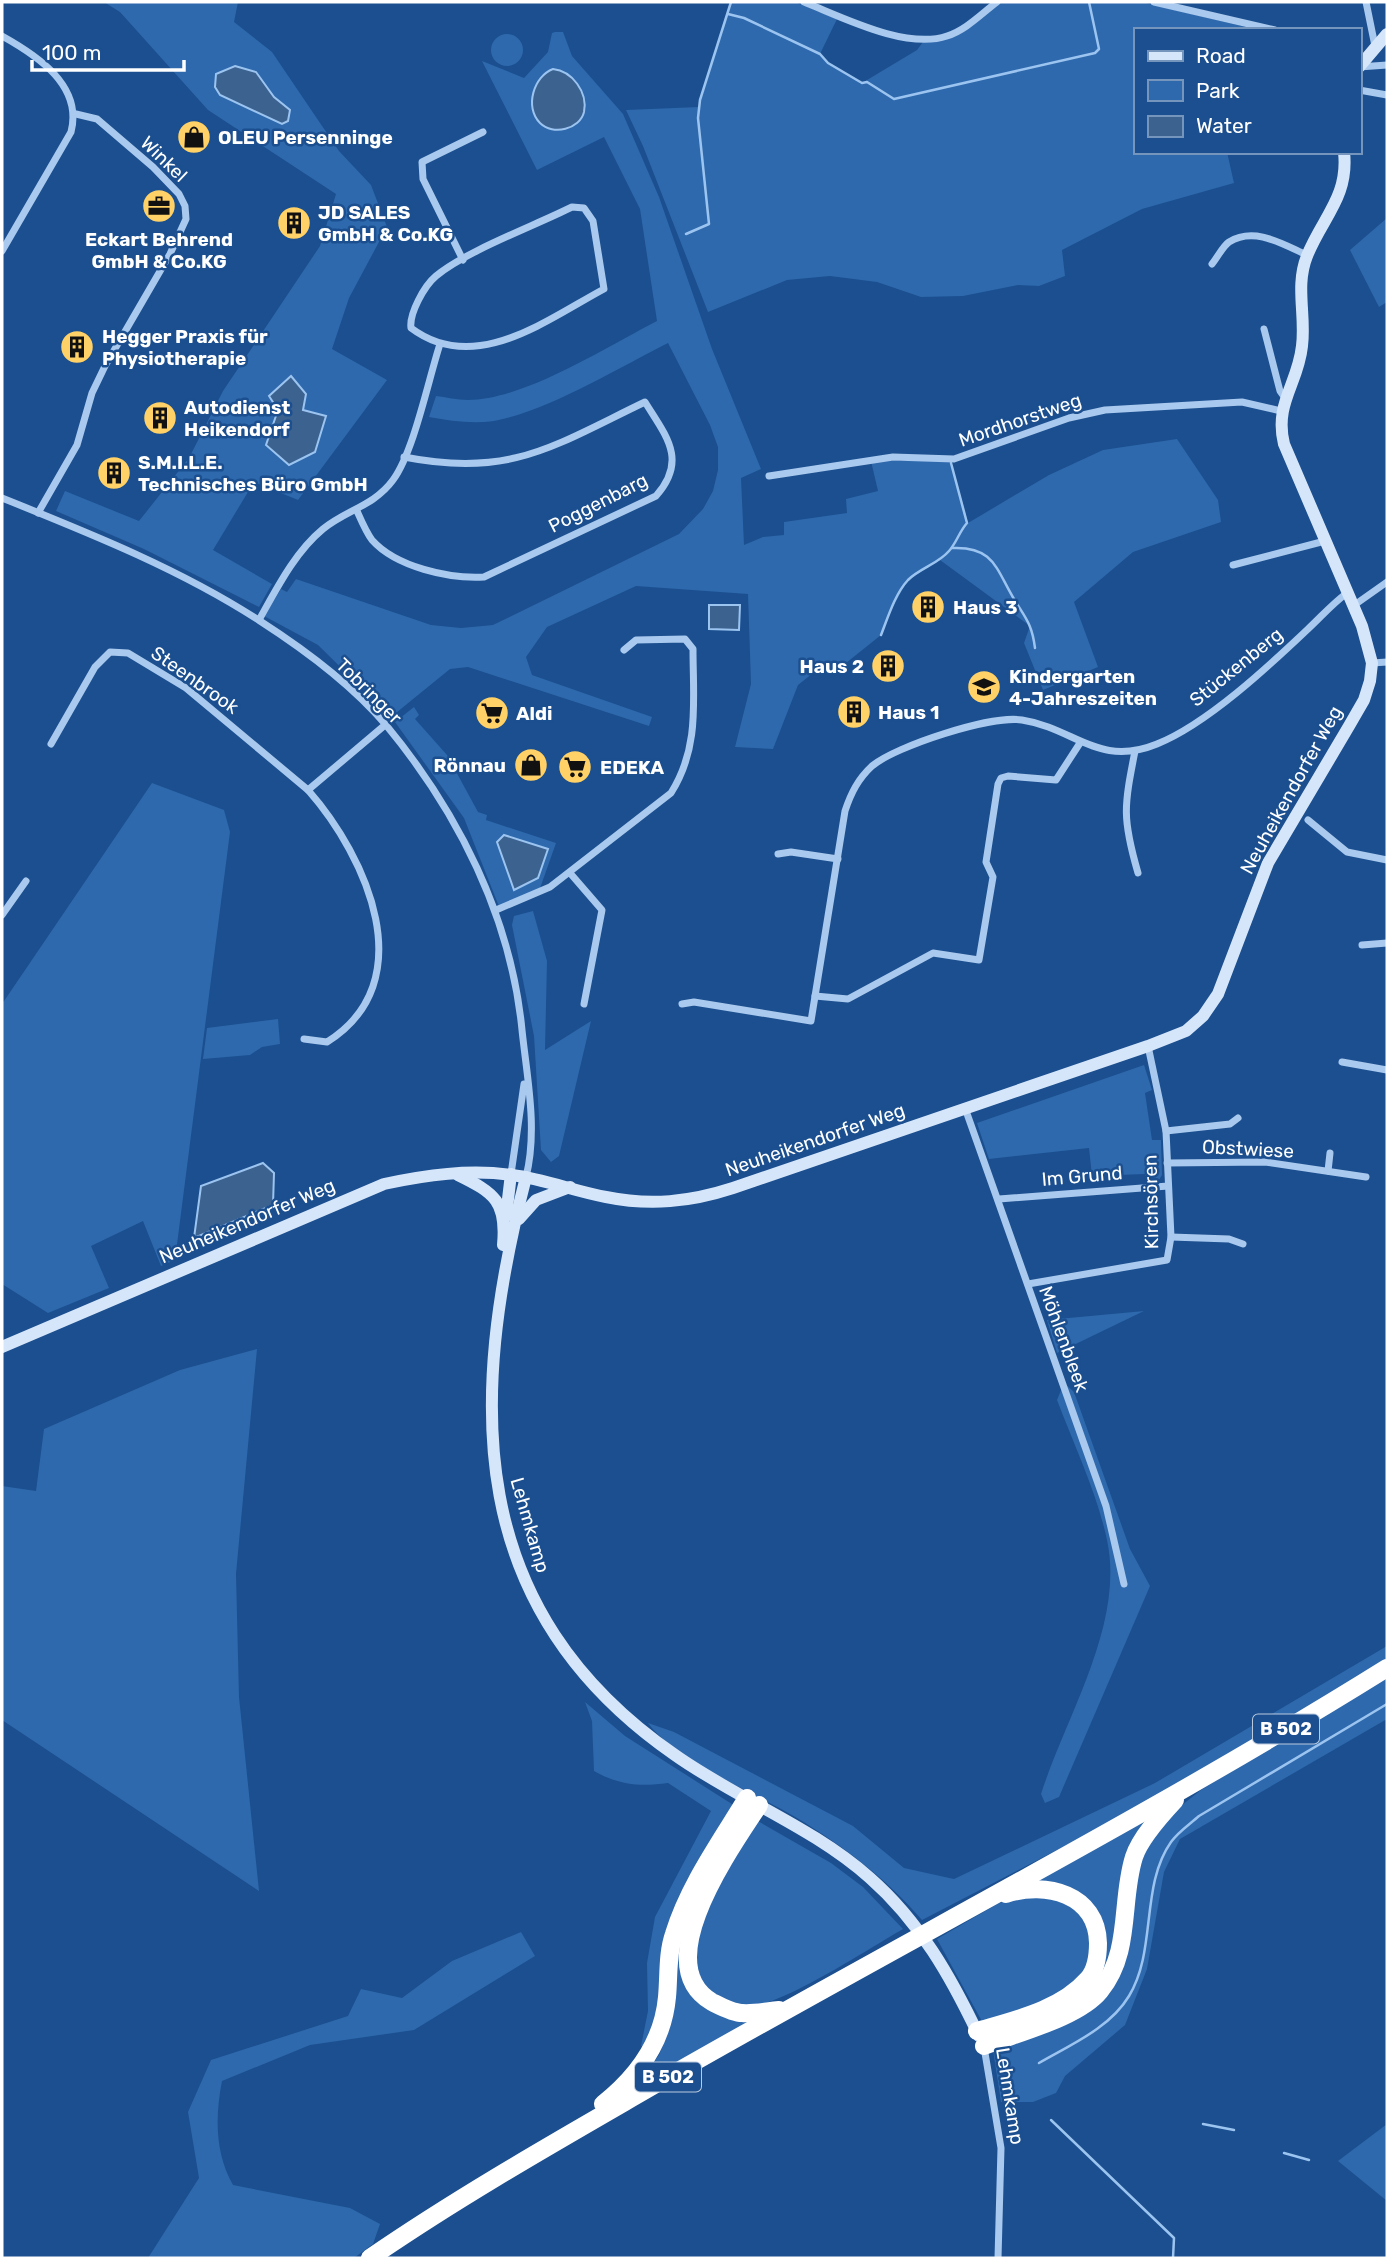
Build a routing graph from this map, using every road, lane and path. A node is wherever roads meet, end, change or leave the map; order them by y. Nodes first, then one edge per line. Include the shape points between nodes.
1 (804, 2) edge
2 (997, 2) edge
3 (1154, 2) edge
4 (1366, 2) edge
5 (1266, 28) edge
6 (1387, 34) edge
7 (2, 36) edge
8 (1375, 46) junction
9 (1361, 64) edge
10 (1387, 65) edge
11 (1361, 67) edge
12 (1361, 90) edge
13 (1387, 95) edge
14 (76, 114) junction
15 (483, 132) dead end
16 (1344, 154) edge
17 (2, 251) edge
18 (1307, 255) junction
19 (463, 260) junction
20 (1212, 264) dead end
21 (1264, 329) dead end
22 (439, 344) junction
23 (1285, 398) junction
24 (1281, 411) junction
25 (404, 457) junction
26 (769, 476) dead end
27 (2, 498) edge
28 (357, 511) junction
29 (38, 513) junction
30 (1325, 541) junction
31 (1233, 565) dead end
32 (1387, 582) edge
33 (1347, 593) junction
34 (1353, 606) junction
35 (259, 620) junction
36 (624, 650) dead end
37 (1387, 662) edge
38 (1372, 663) junction
39 (385, 724) junction
40 (1080, 743) junction
41 (51, 744) dead end
42 (1136, 751) junction
43 (308, 790) junction
44 (1308, 820) dead end
45 (778, 854) dead end
46 (838, 859) junction
47 (1387, 860) edge
48 (570, 873) junction
49 (1138, 873) dead end
50 (26, 881) dead end
51 (496, 910) junction
52 (2, 915) edge
53 (1387, 943) edge
54 (1362, 945) dead end
55 (815, 996) junction
56 (584, 1004) dead end
57 (682, 1004) dead end
58 (304, 1038) dead end
59 (1148, 1046) junction
60 (1342, 1062) dead end
61 (526, 1070) junction
62 (1387, 1070) edge
63 (965, 1108) junction
64 (1238, 1118) dead end
65 (1166, 1131) junction
66 (1330, 1153) dead end
67 (1167, 1163) junction
68 (1328, 1171) junction
69 (453, 1173) junction
70 (511, 1174) junction
71 (526, 1177) junction
72 (1366, 1177) dead end
73 (1168, 1186) junction
74 (570, 1187) junction
75 (999, 1199) junction
76 (509, 1230) junction
77 (1171, 1237) junction
78 (1243, 1244) dead end
79 (1028, 1284) junction
80 (2, 1346) edge
81 (1124, 1584) dead end
82 (1387, 1668) edge
83 (1185, 1791) junction
84 (753, 1801) junction
85 (982, 1901) junction
86 (786, 2009) junction
87 (981, 2038) junction
88 (551, 2145) junction
89 (370, 2258) edge
90 (998, 2258) edge

1 - 2 street via 888,34 922,39 945,37 964,28
3 - 5 street
4 - 8 street
6 - 8 street
7 - 14 street via 61,82
8 - 9 street
10 - 11 street
12 - 13 street
14 - 17 street via 71,132
14 - 29 street, Winkel via 97,118 153,167 179,194 186,219 105,366 77,445
15 - 19 street via 422,162 423,179
16 - 18 street, Neuheikendorfer Weg via 1343,189
18 - 20 street via 1265,237 1249,236 1228,243
18 - 23 street, Neuheikendorfer Weg via 1301,279 1302,347
19 - 22 street via 434,278 410,318 411,328
19 - 22 street via 572,207 584,208 593,221 604,289 511,338 480,348
21 - 23 street
22 - 25 street
23 - 24 street, Neuheikendorfer Weg
24 - 26 street, Mordhorstweg via 1241,402 1105,410 1069,418 954,459 871,459
24 - 30 street, Neuheikendorfer Weg via 1284,444
25 - 28 street via 393,480
25 - 28 street, Poggenbarg via 438,464 512,461 645,402 673,451 667,483 656,496 484,577 461,578 386,552 370,538
27 - 29 street, Tobringer
28 - 35 street via 325,527 303,548
29 - 35 street, Tobringer via 141,557
30 - 31 street
30 - 33 street, Neuheikendorfer Weg
32 - 34 street
33 - 34 street, Neuheikendorfer Weg
33 - 42 street, Stückenberg via 1226,700 1159,743
34 - 38 street, Neuheikendorfer Weg
35 - 39 street, Tobringer via 313,658
36 - 48 street via 636,640 685,639 693,649 692,748 671,793
37 - 38 street
38 - 59 street, Neuheikendorfer Weg via 1364,700 1268,863 1218,994 1186,1031
39 - 43 street
39 - 51 street, Tobringer via 453,821
40 - 42 street, Stückenberg via 1101,751
40 - 46 street, Stückenberg via 1026,720 999,719 889,756 871,768 850,796
40 - 55 street via 1056,780 1008,776 998,784 986,862 993,877 979,960 933,953 848,999
41 - 43 street, Steenbrook via 95,667 110,652 128,653 193,693
42 - 49 street via 1124,810
43 - 58 street, Steenbrook via 358,867 376,920 380,957 374,986 357,1019 327,1042
44 - 47 street via 1348,852
45 - 46 street
46 - 55 street, Stückenberg
48 - 51 street via 538,894
48 - 56 street via 603,910
50 - 52 street
51 - 61 street, Tobringer via 515,982
53 - 54 street
55 - 57 street, Stückenberg via 811,1021 694,1002
59 - 63 street, Neuheikendorfer Weg
59 - 65 street, Kirchsören
60 - 62 street
61 - 70 street, Tobringer
61 - 71 street, Tobringer via 532,1153
63 - 74 street, Neuheikendorfer Weg via 690,1200 650,1203
63 - 75 street, Möhlenbleek
64 - 65 street via 1230,1124
65 - 67 street, Kirchsören
66 - 68 street
67 - 68 street, Obstwiese via 1265,1162
67 - 73 street, Kirchsören
68 - 72 street, Obstwiese
69 - 70 street, Neuheikendorfer Weg
69 - 76 street via 492,1194
69 - 80 street, Neuheikendorfer Weg via 384,1184
70 - 71 street, Neuheikendorfer Weg
70 - 76 street
71 - 74 street, Neuheikendorfer Weg
71 - 76 street
73 - 75 street, Im Grund
73 - 77 street, Kirchsören
74 - 76 street via 531,1203
75 - 79 street, Möhlenbleek
76 - 84 street, Lehmkamp via 491,1374 495,1474 508,1535 528,1589 553,1635 586,1679 624,1718 677,1757
77 - 78 street via 1229,1239
77 - 79 street, Kirchsören via 1167,1260
79 - 81 street, Möhlenbleek via 1113,1530
82 - 83 highway, B 502
83 - 85 highway, B 502
83 - 87 highway via 1164,1812 1134,1856 1120,1954 1100,1991 1057,2018
84 - 86 highway via 695,1916 687,1945 687,1971 699,1993 740,2013
84 - 87 street, Lehmkamp via 870,1877 907,1915 935,1952
84 - 88 highway via 689,1896 673,1936 658,2038 624,2088
85 - 86 highway, B 502
85 - 87 highway via 1023,1888 1074,1897 1098,1931 1098,1955 1091,1977 1063,2001
86 - 88 highway, B 502
87 - 90 street, Lehmkamp via 1001,2148
88 - 89 highway, B 502

